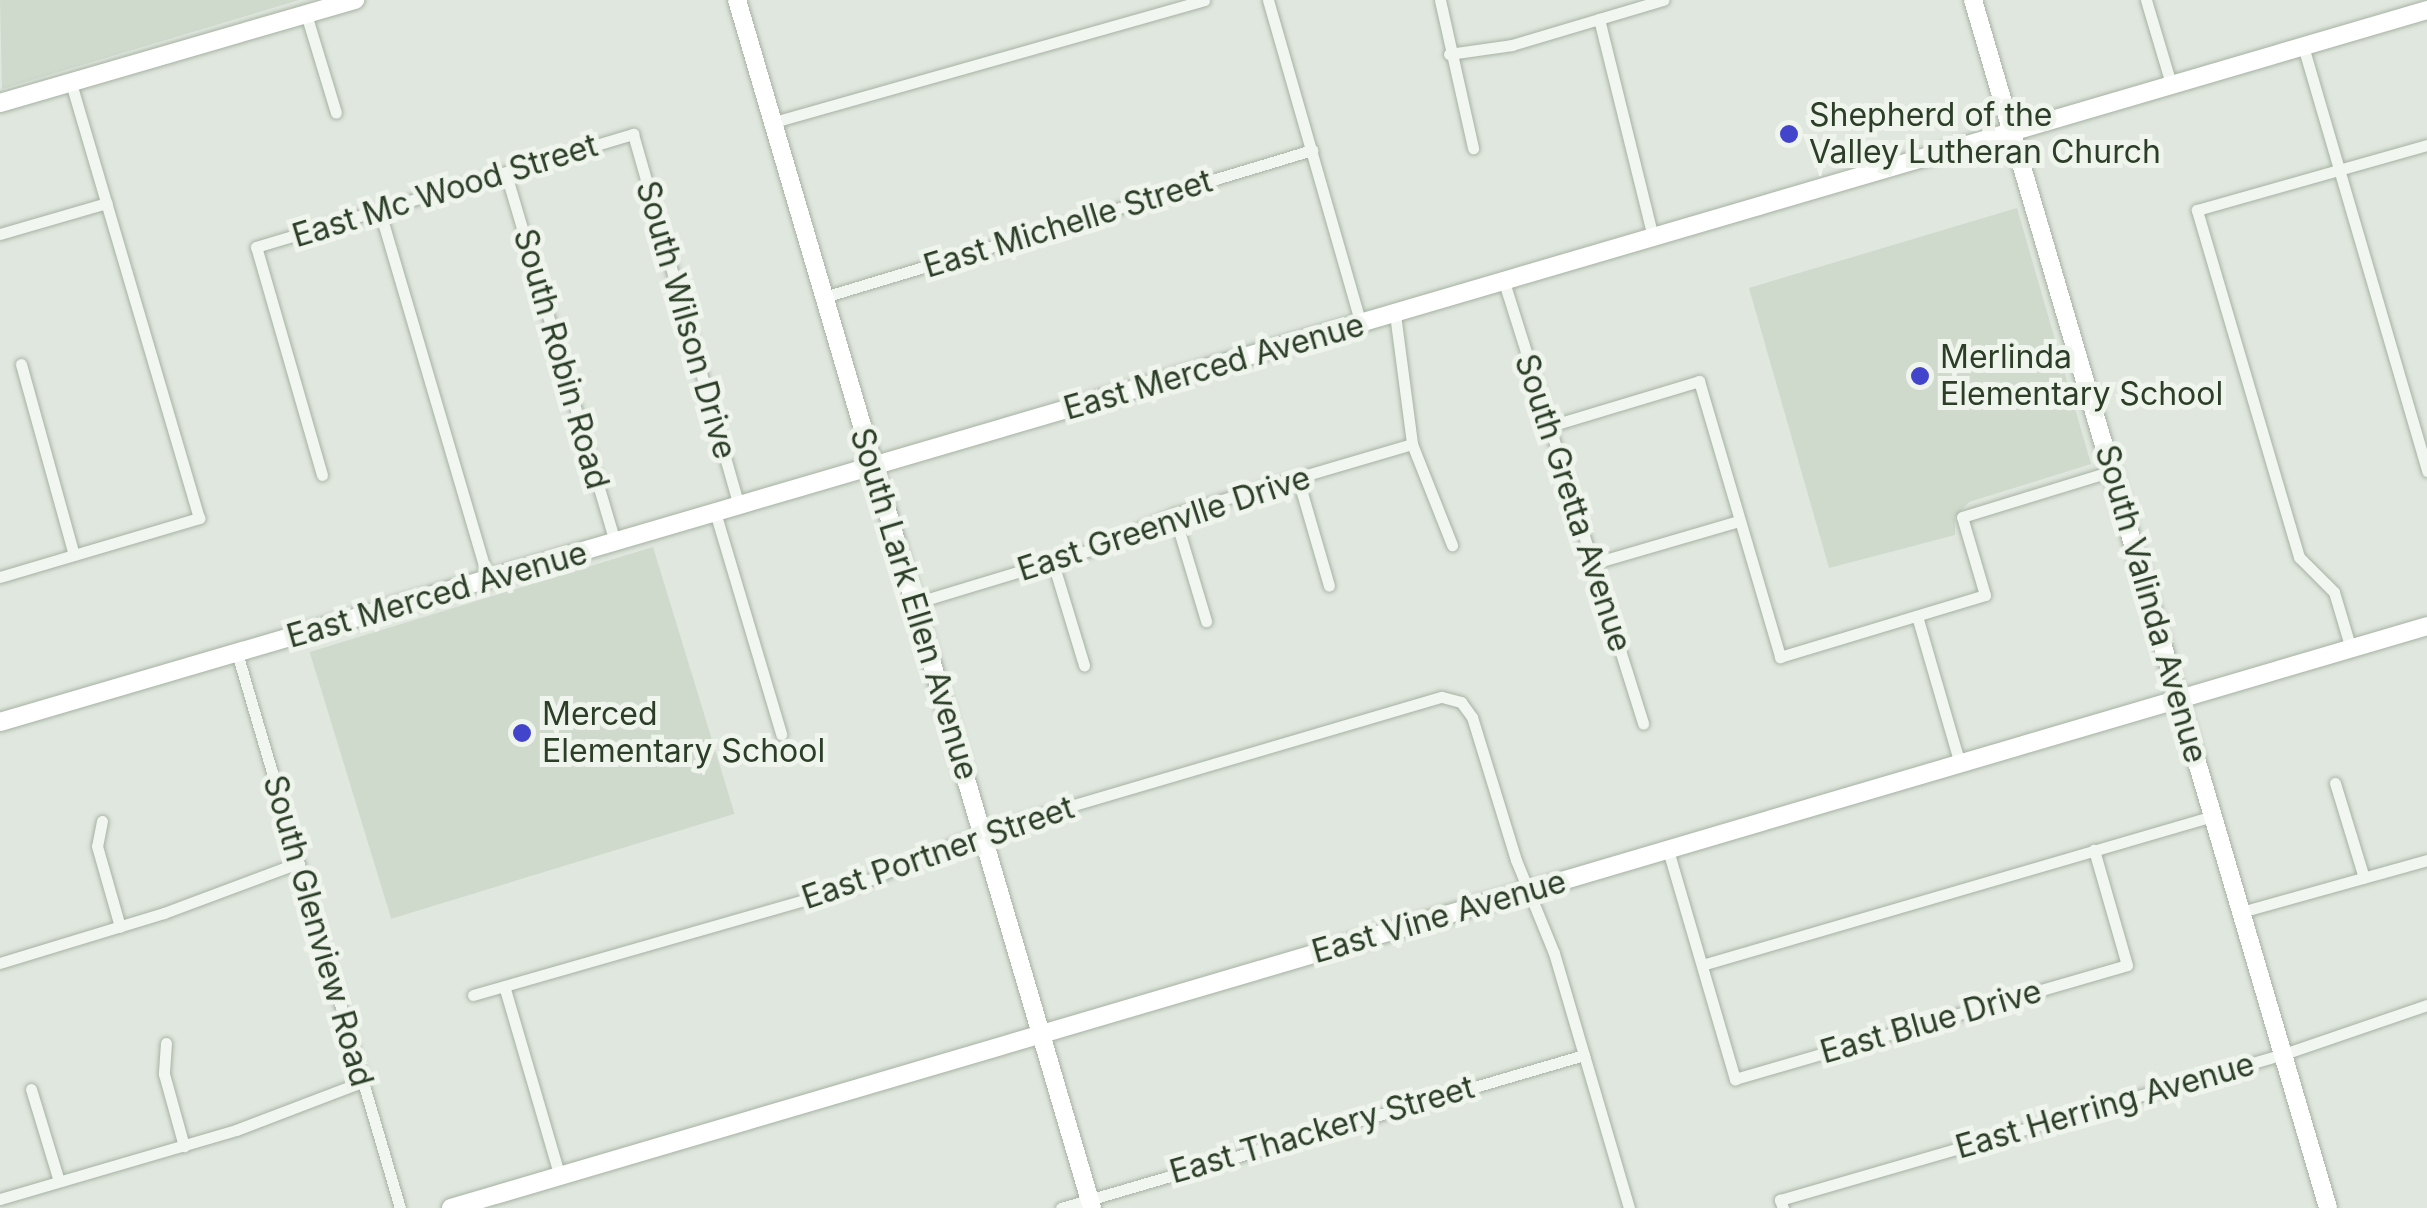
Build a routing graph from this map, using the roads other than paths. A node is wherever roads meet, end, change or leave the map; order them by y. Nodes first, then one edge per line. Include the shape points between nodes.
1 (355, 0) edge
2 (737, 0) edge
3 (1204, 0) edge
4 (1268, 0) edge
5 (1440, 0) edge
6 (1663, 0) edge
7 (1973, 0) edge
8 (2146, 0) edge
9 (2427, 10) edge
10 (306, 14) junction
11 (1599, 20) junction
12 (2302, 46) junction
13 (1449, 54) junction
14 (70, 82) junction
15 (2171, 84) junction
16 (0, 103) edge
17 (336, 114) dead end
18 (774, 122) junction
19 (2011, 130) junction
20 (634, 134) joint
21 (2427, 145) edge
22 (1473, 148) dead end
23 (1312, 150) junction
24 (2340, 170) junction
25 (506, 174) junction
26 (107, 203) junction
27 (380, 212) junction
28 (0, 234) edge
29 (1653, 237) junction
30 (1504, 282) junction
31 (824, 297) junction
32 (1395, 314) junction
33 (1361, 324) junction
34 (21, 364) dead end
35 (1547, 426) junction
36 (1412, 444) junction
37 (873, 466) junction
38 (2427, 470) edge
39 (2112, 471) junction
40 (322, 475) dead end
41 (1298, 479) junction
42 (739, 505) junction
43 (715, 512) junction
44 (1174, 514) junction
45 (1740, 521) junction
46 (615, 543) junction
47 (1452, 545) dead end
48 (74, 555) junction
49 (1052, 562) junction
50 (1595, 563) junction
51 (0, 577) edge
52 (488, 580) junction
53 (1330, 586) dead end
54 (915, 603) junction
55 (1916, 616) junction
56 (1206, 620) dead end
57 (2427, 626) edge
58 (2351, 649) junction
59 (237, 653) junction
60 (1084, 664) dead end
61 (2180, 700) junction
62 (0, 722) edge
63 (1643, 724) dead end
64 (781, 734) dead end
65 (1960, 764) junction
66 (2335, 783) dead end
67 (2213, 816) junction
68 (102, 820) dead end
69 (982, 832) junction
70 (1668, 850) junction
71 (2094, 850) junction
72 (2427, 860) edge
73 (298, 863) junction
74 (2364, 878) junction
75 (1529, 890) junction
76 (2242, 912) junction
77 (120, 927) junction
78 (0, 962) edge
79 (1702, 965) junction
80 (505, 989) junction
81 (473, 995) dead end
82 (2427, 1006) edge
83 (1041, 1034) junction
84 (166, 1043) dead end
85 (2284, 1054) junction
86 (1584, 1055) junction
87 (362, 1082) junction
88 (31, 1089) dead end
89 (184, 1146) junction
90 (560, 1177) junction
91 (59, 1181) junction
92 (0, 1199) edge
93 (1091, 1203) edge
94 (1782, 1204) edge
95 (400, 1208) edge
96 (451, 1208) edge
97 (1061, 1208) edge
98 (1629, 1208) edge
99 (2328, 1208) edge

1 - 10 street
2 - 18 street, South Lark Ellen Avenue
3 - 18 street
4 - 23 street
5 - 13 street
6 - 11 street
7 - 19 street, South Valinda Avenue
8 - 15 street
9 - 12 street, East Merced Avenue
10 - 14 street
10 - 17 street
11 - 13 street via 1512,45
11 - 29 street
12 - 15 street, East Merced Avenue
12 - 24 street
13 - 22 street
14 - 16 street
14 - 26 street
15 - 19 street, East Merced Avenue
18 - 31 street, South Lark Ellen Avenue
19 - 29 street, East Merced Avenue
19 - 39 street, South Valinda Avenue
20 - 25 street, East Mc Wood Street
20 - 42 street, South Wilson Drive
21 - 24 street
23 - 31 street, East Michelle Street
23 - 33 street
24 - 38 street
24 - 58 street via 2197,210 2299,557 2334,592
25 - 27 street, East Mc Wood Street
25 - 46 street, South Robin Road
26 - 28 street
26 - 48 street via 200,518
27 - 40 street, East Mc Wood Street via 256,247
27 - 52 street
29 - 30 street, East Merced Avenue
30 - 32 street, East Merced Avenue
30 - 35 street, South Gretta Avenue
31 - 37 street, South Lark Ellen Avenue
32 - 33 street, East Merced Avenue
32 - 36 street
33 - 37 street, East Merced Avenue
34 - 48 street
35 - 45 street via 1699,382
35 - 50 street, South Gretta Avenue via 1585,551
36 - 41 street, East Greenvlle Drive
36 - 47 street
37 - 42 street, East Merced Avenue
37 - 54 street, South Lark Ellen Avenue
39 - 55 street via 1962,517 1985,595
39 - 61 street, South Valinda Avenue
41 - 44 street, East Greenvlle Drive
41 - 53 street
42 - 43 street, East Merced Avenue
43 - 46 street, East Merced Avenue
43 - 64 street
44 - 49 street, East Greenvlle Drive
44 - 56 street
45 - 50 street
45 - 55 street via 1780,657
46 - 52 street, East Merced Avenue
48 - 51 street
49 - 54 street, East Greenvlle Drive
49 - 60 street
50 - 63 street, South Gretta Avenue
52 - 59 street, East Merced Avenue
54 - 69 street, South Lark Ellen Avenue
55 - 65 street
57 - 58 street, East Vine Avenue
58 - 61 street, East Vine Avenue
59 - 62 street, East Merced Avenue
59 - 73 street, South Glenview Road
61 - 65 street, East Vine Avenue
61 - 67 street, South Valinda Avenue
65 - 70 street, East Vine Avenue
66 - 74 street
67 - 71 street
67 - 76 street, South Valinda Avenue
68 - 77 street via 97,846
69 - 75 street, East Portner Street via 1442,697 1461,702 1472,717
69 - 80 street, East Portner Street via 857,885
69 - 83 street, South Lark Ellen Avenue
70 - 75 street, East Vine Avenue
70 - 79 street
71 - 79 street
71 - 79 street, East Blue Drive via 2127,964 1735,1079
72 - 74 street
73 - 77 street
73 - 87 street, South Glenview Road
74 - 76 street
75 - 83 street, East Vine Avenue
75 - 86 street
76 - 85 street, South Valinda Avenue
77 - 78 street
80 - 81 street, East Portner Street
80 - 90 street
82 - 85 street, East Herring Avenue
83 - 90 street, East Vine Avenue
83 - 93 street, South Lark Ellen Avenue
84 - 89 street via 164,1074
85 - 94 street, East Herring Avenue
85 - 99 street, South Valinda Avenue
86 - 93 street, East Thackery Street
86 - 98 street
87 - 89 street
87 - 95 street, South Glenview Road
88 - 91 street
89 - 91 street
90 - 96 street, East Vine Avenue
91 - 92 street
93 - 97 street, East Thackery Street

